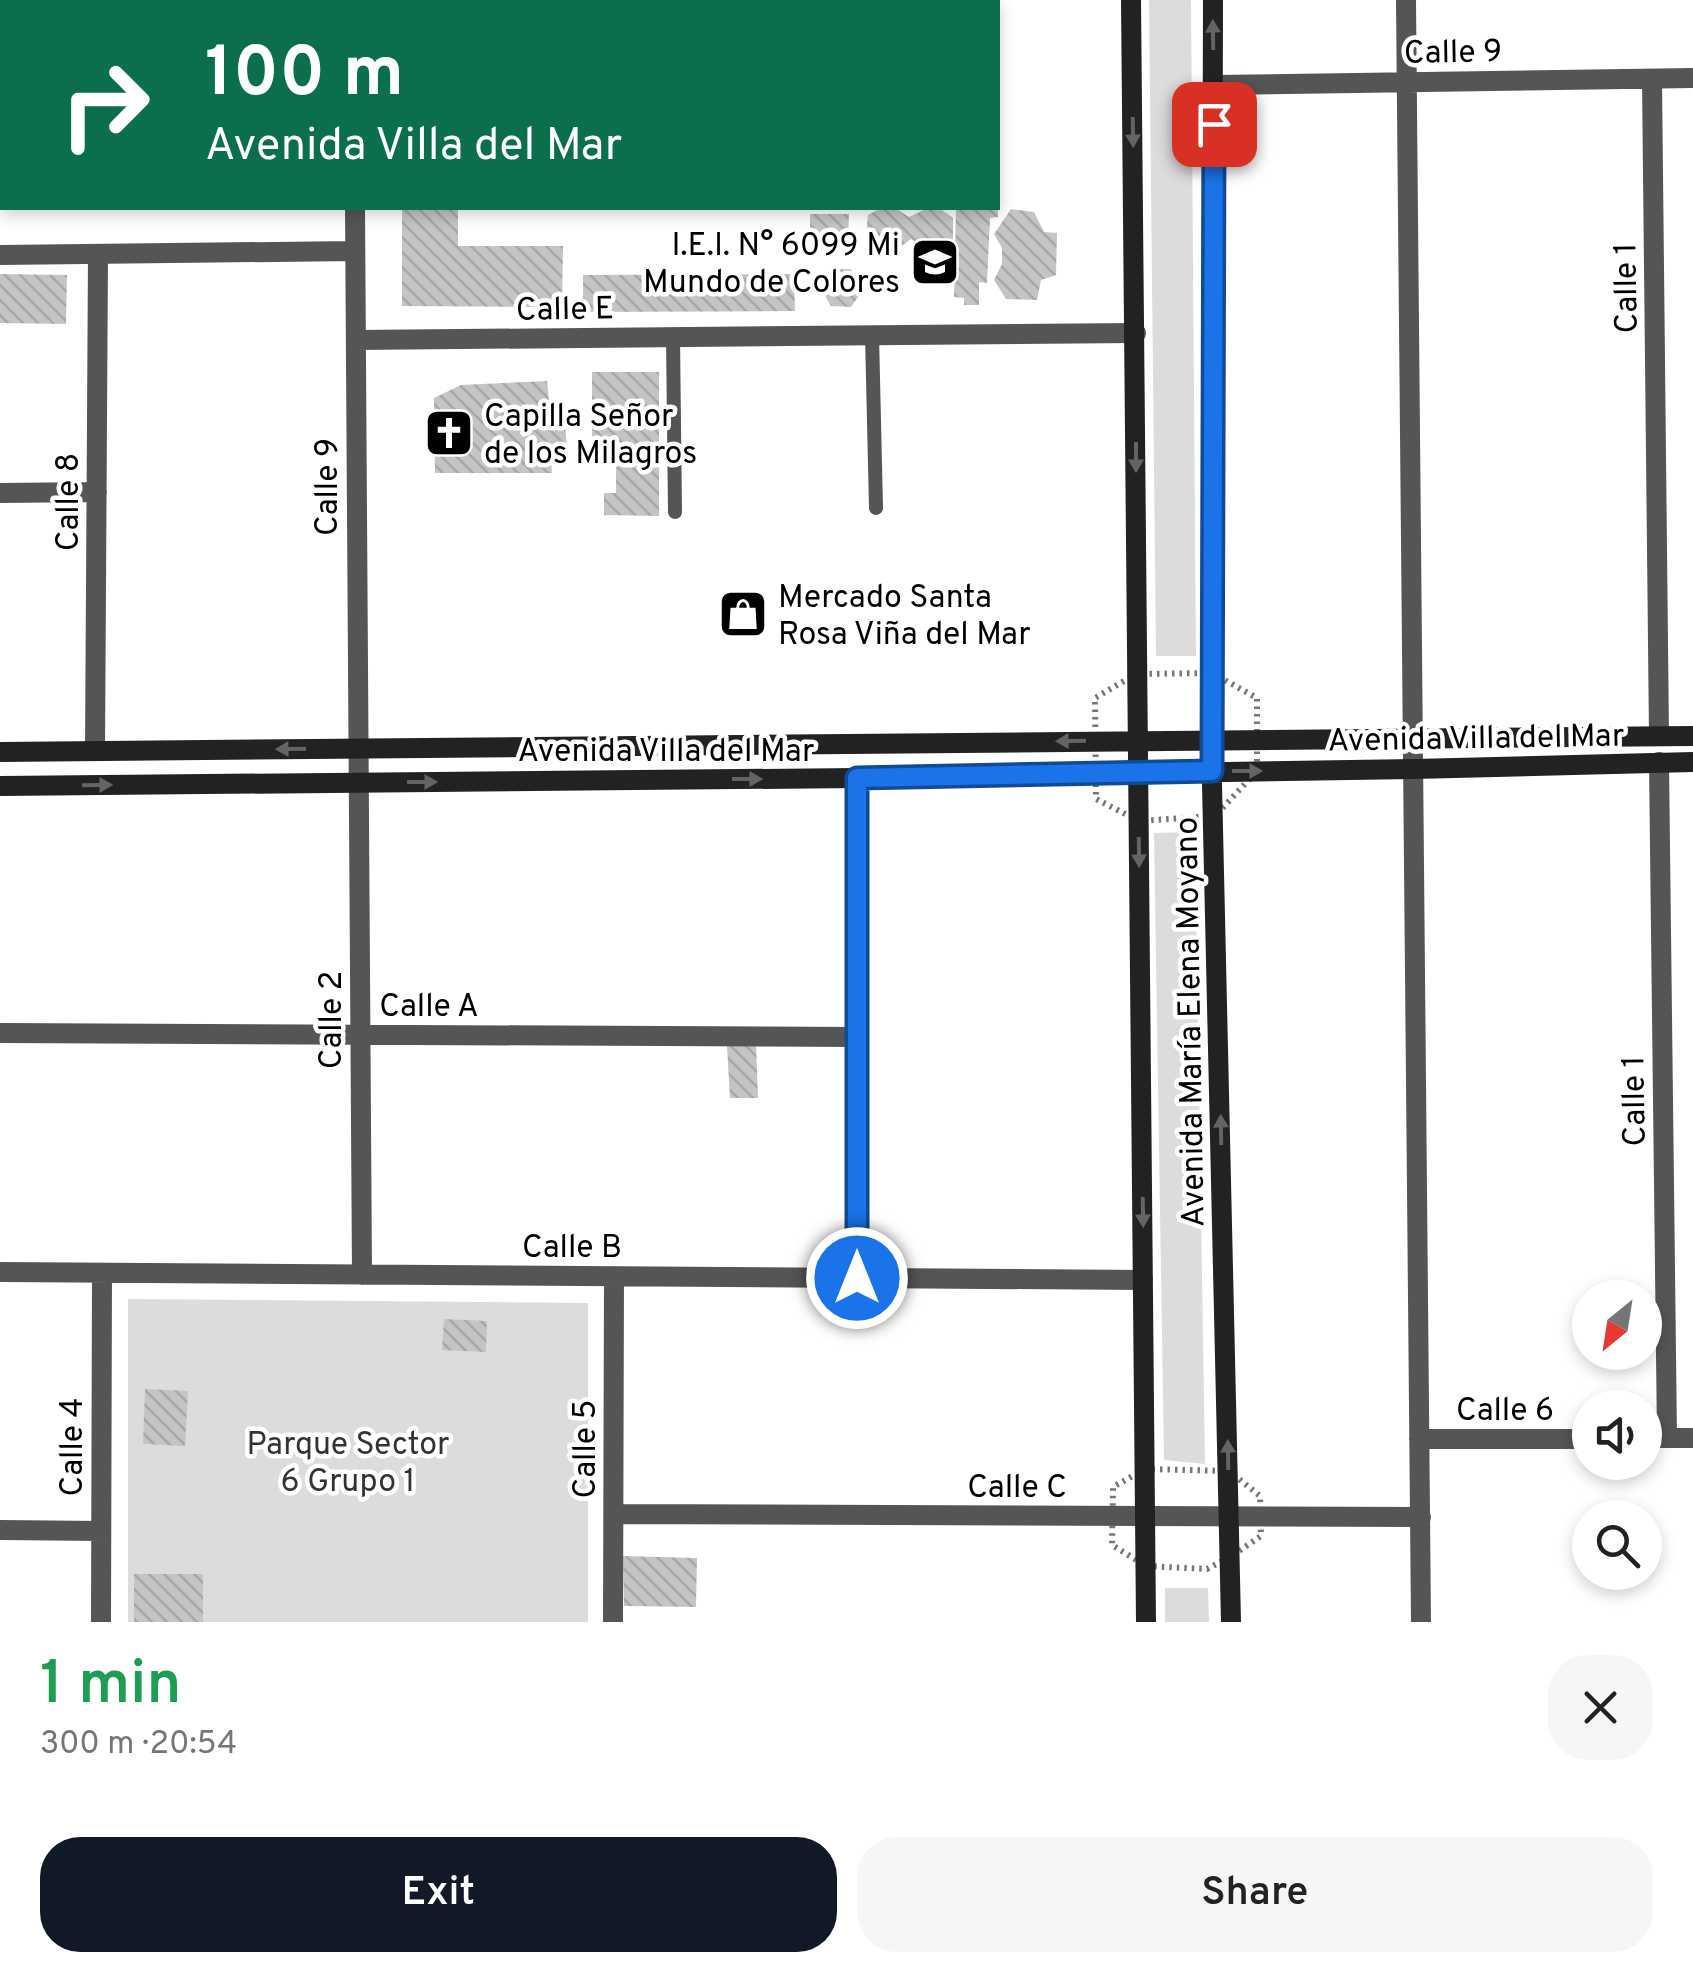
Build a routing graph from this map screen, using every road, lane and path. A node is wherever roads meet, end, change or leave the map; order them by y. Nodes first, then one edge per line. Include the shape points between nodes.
1 (1131, 0) edge
2 (1213, 0) edge
3 (1406, 0) edge
4 (1693, 78) edge
5 (1652, 79) junction
6 (1407, 82) junction
7 (1214, 85) junction
8 (355, 210) edge
9 (355, 251) junction
10 (98, 254) junction
11 (0, 255) edge
12 (1136, 333) junction
13 (872, 335) junction
14 (672, 337) junction
15 (356, 340) junction
16 (97, 492) junction
17 (0, 493) edge
18 (876, 508) dead end
19 (676, 512) dead end
20 (1659, 736) junction
21 (1693, 736) edge
22 (1413, 738) junction
23 (1211, 740) junction
24 (1137, 742) junction
25 (95, 751) junction
26 (0, 752) edge
27 (1659, 762) junction
28 (1693, 762) edge
29 (358, 765) junction
30 (1414, 770) junction
31 (1212, 771) junction
32 (1137, 774) junction
33 (857, 778) junction
34 (0, 786) edge
35 (0, 1033) edge
36 (360, 1035) junction
37 (857, 1037) junction
38 (0, 1272) edge
39 (102, 1273) junction
40 (362, 1275) junction
41 (614, 1276) junction
42 (857, 1278) junction
43 (1143, 1280) junction
44 (1572, 1438) edge
45 (1662, 1438) edge
46 (1667, 1438) junction
47 (1693, 1438) edge
48 (1420, 1440) junction
49 (614, 1514) junction
50 (1146, 1516) junction
51 (1230, 1516) junction
52 (1420, 1517) junction
53 (0, 1530) edge
54 (101, 1530) junction
55 (101, 1622) edge
56 (613, 1622) edge
57 (1146, 1622) edge
58 (1231, 1622) edge
59 (1421, 1622) edge

1 -> 12 street, Avenida María Elena Moyano
7 -> 2 street, Avenida María Elena Moyano
3 - 6 street
4 - 5 street, Calle 9
5 - 6 street, Calle 9
5 - 20 street, Calle 1
6 - 7 street, Calle 9
6 - 22 street
7 - 23 street, Avenida María Elena Moyano
8 - 9 street, Calle 9
9 - 10 street
9 - 15 street, Calle 9
10 - 11 street
10 - 16 street, Calle 8
12 - 13 street, Calle E
12 -> 24 street, Avenida María Elena Moyano
13 - 14 street, Calle E
13 - 18 lane
14 - 15 street, Calle E
14 - 19 lane
15 - 29 street, Calle 9
16 - 17 street
16 - 25 street, Calle 8
20 - 21 street, Avenida Villa del Mar
20 - 22 street, Avenida Villa del Mar
22 - 23 street, Avenida Villa del Mar
22 - 30 street
23 - 24 street, Avenida Villa del Mar
23 - 31 street, Avenida María Elena Moyano
24 -> 29 street, Avenida Villa del Mar
24 - 32 street, Avenida María Elena Moyano
25 - 26 street, Avenida Villa del Mar
29 -> 25 street, Avenida Villa del Mar
27 - 28 street, Avenida Villa del Mar
27 - 30 street, Avenida Villa del Mar
27 - 46 street, Calle 1
29 -> 33 street, Avenida Villa del Mar
34 -> 29 street, Avenida Villa del Mar
29 - 36 street, Calle 2
31 -> 30 street, Avenida Villa del Mar
30 - 48 street
31 - 32 street, Avenida Villa del Mar
51 -> 31 street, Avenida María Elena Moyano
32 - 33 street, Avenida Villa del Mar
32 -> 43 street, Avenida María Elena Moyano
33 - 37 street
35 - 36 street, Calle A
36 - 37 street, Calle A
36 - 40 street, Calle 2
37 - 42 street
38 - 39 street, Calle B
39 - 40 street, Calle B
39 - 54 street, Calle 4
40 - 41 street, Calle B
41 - 42 street, Calle B
41 - 49 street, Calle 5
42 - 43 street, Calle B
43 - 50 street, Avenida María Elena Moyano
44 - 48 street, Calle 6
45 - 46 street
46 - 47 street
48 - 52 street
49 - 50 street, Calle C
49 - 56 street, Calle 5
50 - 51 street, Calle C
50 - 57 street, Avenida María Elena Moyano
51 - 52 street, Calle C
51 - 58 street, Avenida María Elena Moyano
52 - 59 street
53 - 54 street
54 - 55 street, Calle 4

